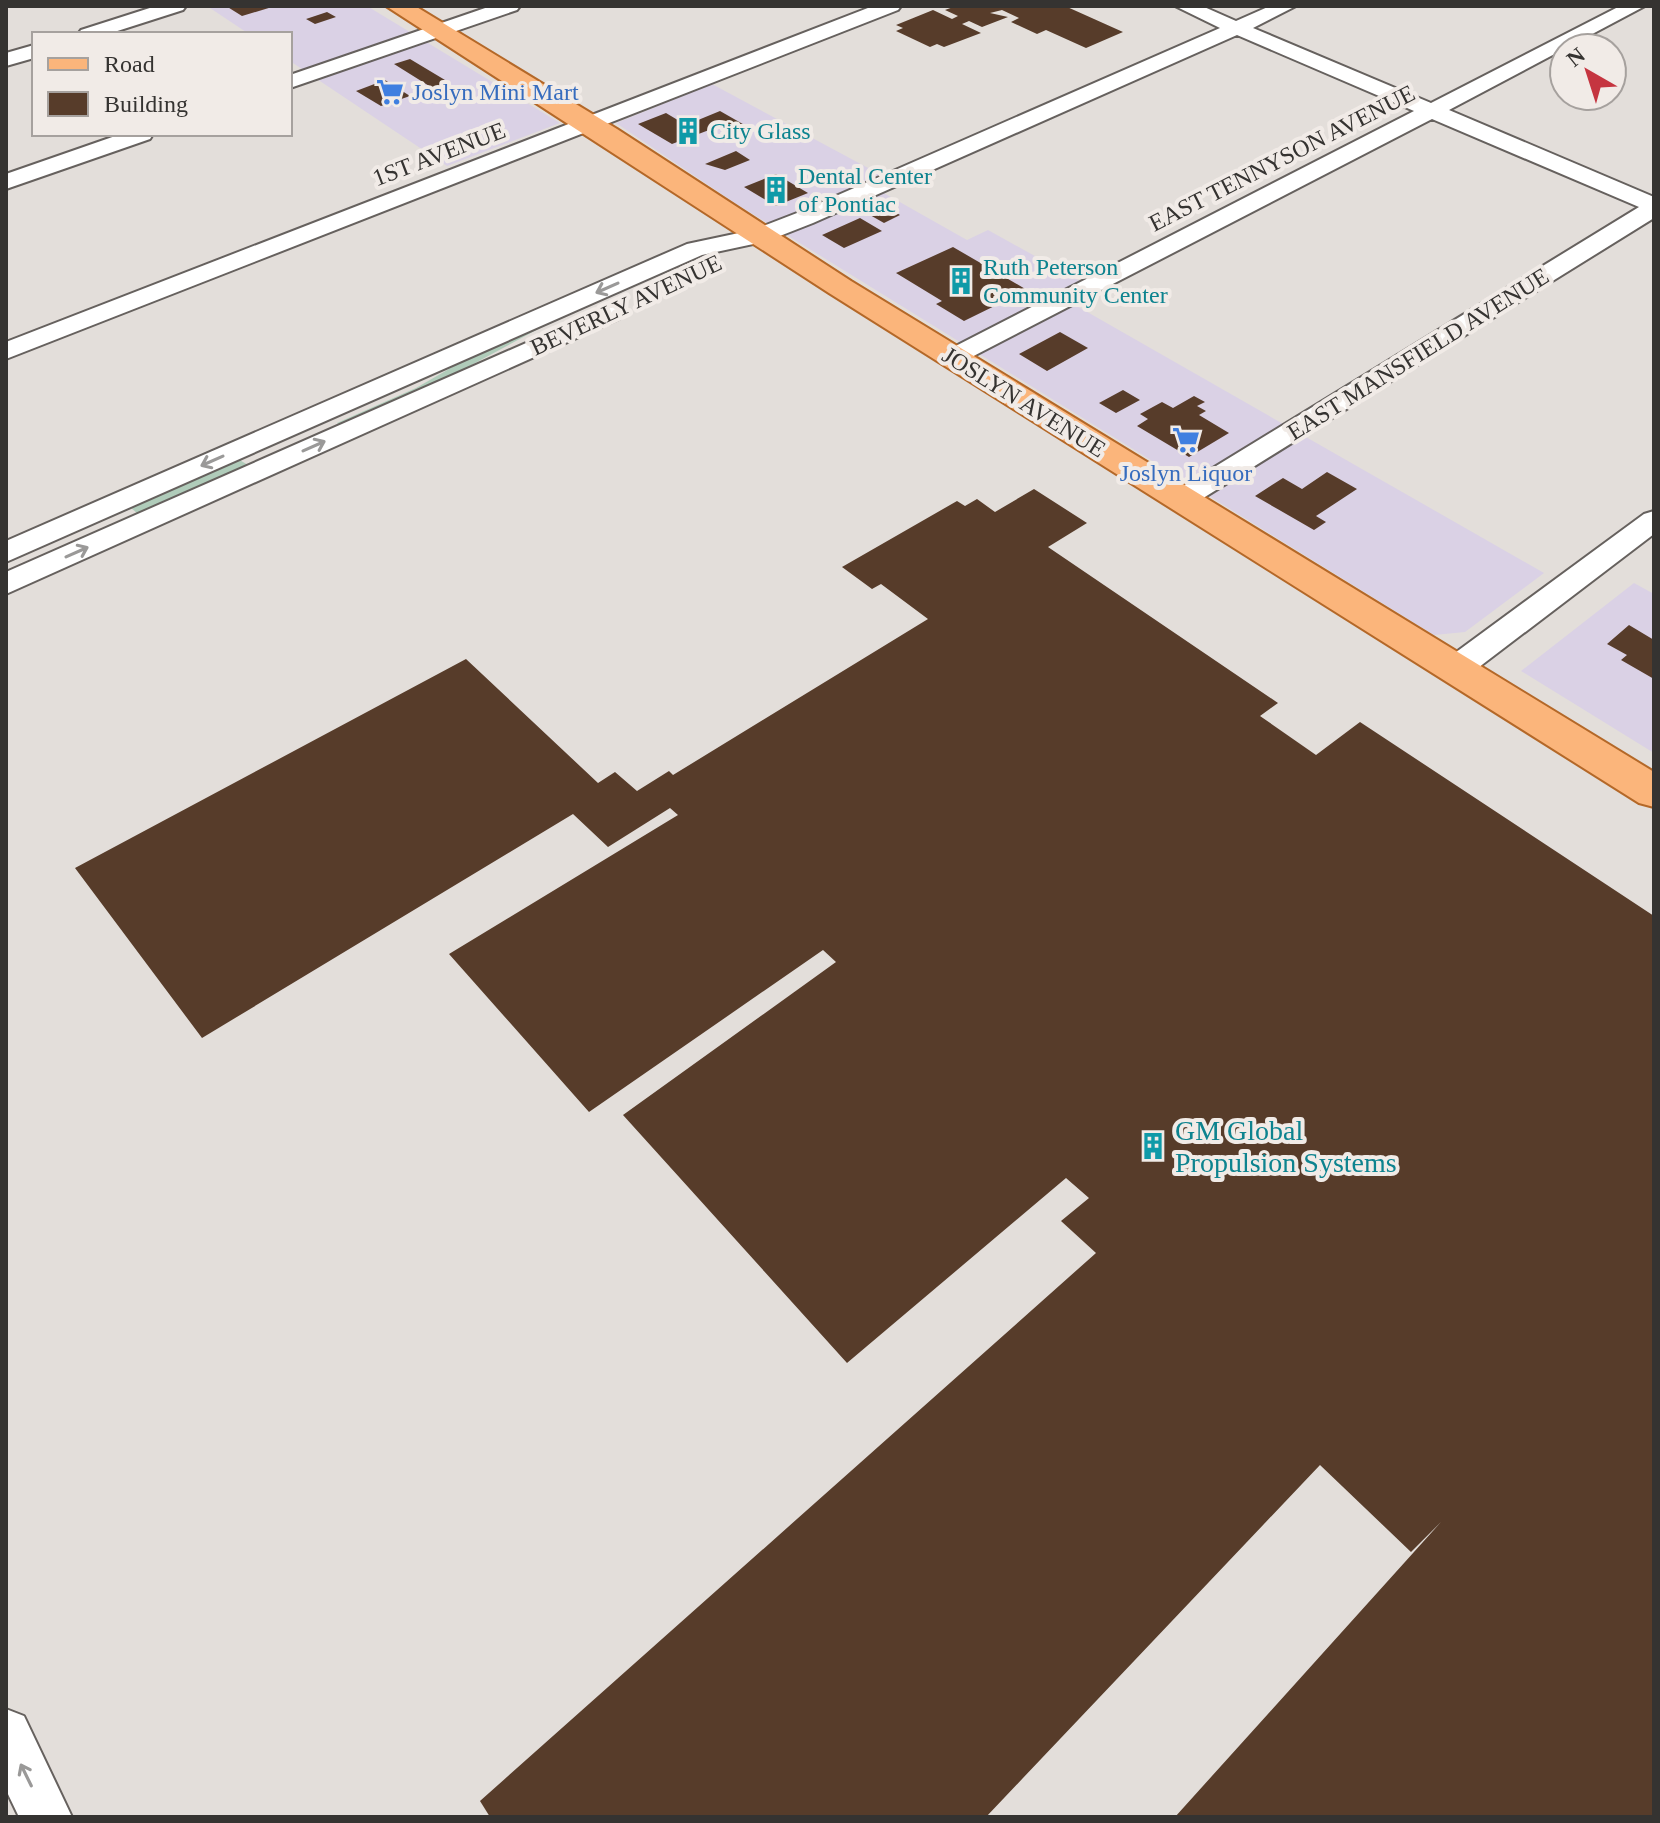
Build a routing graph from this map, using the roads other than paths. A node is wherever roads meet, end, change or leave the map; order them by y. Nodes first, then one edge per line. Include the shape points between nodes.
1 (176, 6) edge
2 (398, 6) edge
3 (510, 6) edge
4 (891, 6) edge
5 (1185, 6) edge
6 (1286, 6) edge
7 (1635, 6) edge
8 (1237, 28) junction
9 (439, 31) junction
10 (94, 32) edge
11 (32, 52) edge
12 (6, 60) edge
13 (292, 81) edge
14 (1431, 111) junction
15 (589, 123) junction
16 (136, 136) edge
17 (6, 182) edge
18 (1654, 206) edge
19 (759, 236) junction
20 (6, 351) edge
21 (953, 357) junction
22 (1182, 499) junction
23 (1654, 520) edge
24 (6, 552) edge
25 (6, 584) edge
26 (1455, 669) junction
27 (1654, 792) edge
28 (6, 1734) edge
29 (46, 1817) edge

1 - 10 street
2 - 9 main road, JOSLYN AVENUE
3 - 9 street
4 - 15 street, 1ST AVENUE
5 - 8 street
6 - 8 street
7 - 14 street, EAST TENNYSON AVENUE
8 - 14 street
8 - 19 street
9 - 13 street
9 - 15 main road, JOSLYN AVENUE
11 - 12 street
14 - 18 street
14 - 21 street, EAST TENNYSON AVENUE
15 - 19 main road, JOSLYN AVENUE
15 - 20 street, 1ST AVENUE
16 - 17 street
18 - 22 street, EAST MANSFIELD AVENUE
19 - 21 main road, JOSLYN AVENUE
19 -> 24 street, BEVERLY AVENUE via 695,249
25 -> 19 street, BEVERLY AVENUE via 723,263
21 - 22 main road, JOSLYN AVENUE
22 - 26 main road, JOSLYN AVENUE
23 - 26 street
26 - 27 main road, JOSLYN AVENUE
29 -> 28 street

